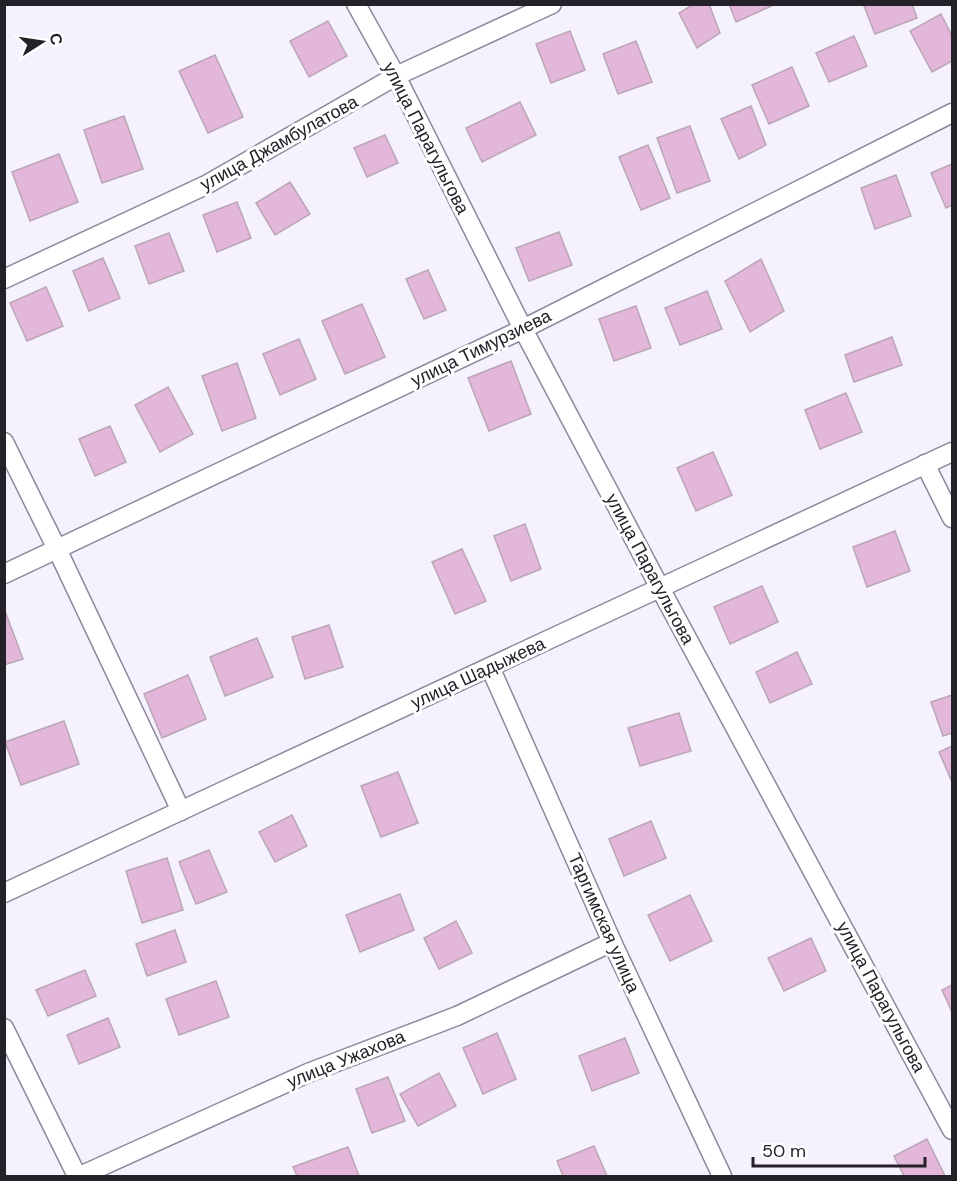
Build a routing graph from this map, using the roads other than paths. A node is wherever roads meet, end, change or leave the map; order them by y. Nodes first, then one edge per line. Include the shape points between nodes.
1 (356, 4) edge
2 (552, 4) edge
3 (396, 76) junction
4 (952, 113) edge
5 (4, 279) edge
6 (523, 329) junction
7 (4, 442) edge
8 (952, 452) edge
9 (925, 464) junction
10 (952, 518) edge
11 (57, 549) junction
12 (4, 574) edge
13 (660, 588) junction
14 (490, 667) junction
15 (181, 811) junction
16 (4, 893) edge
17 (612, 942) junction
18 (4, 1028) edge
19 (952, 1130) edge
20 (79, 1176) edge
21 (722, 1176) edge

1 - 3 street, улица Парагульгова
2 - 3 street, улица Джамбулатова
3 - 5 street, улица Джамбулатова via 206,185
3 - 6 street, улица Парагульгова
4 - 6 street, улица Тимурзиева
6 - 11 street, улица Тимурзиева
6 - 13 street, улица Парагульгова
7 - 11 street
8 - 9 street, улица Шадыжева
9 - 10 street
9 - 13 street, улица Шадыжева
11 - 12 street, улица Тимурзиева
11 - 15 street
13 - 14 street, улица Шадыжева
13 - 19 street, улица Парагульгова
14 - 15 street, улица Шадыжева
14 - 17 street, Таргимская улица
15 - 16 street, улица Шадыжева
17 - 20 street, улица Ужахова via 457,1016 308,1073
17 - 21 street, Таргимская улица
18 - 20 street

